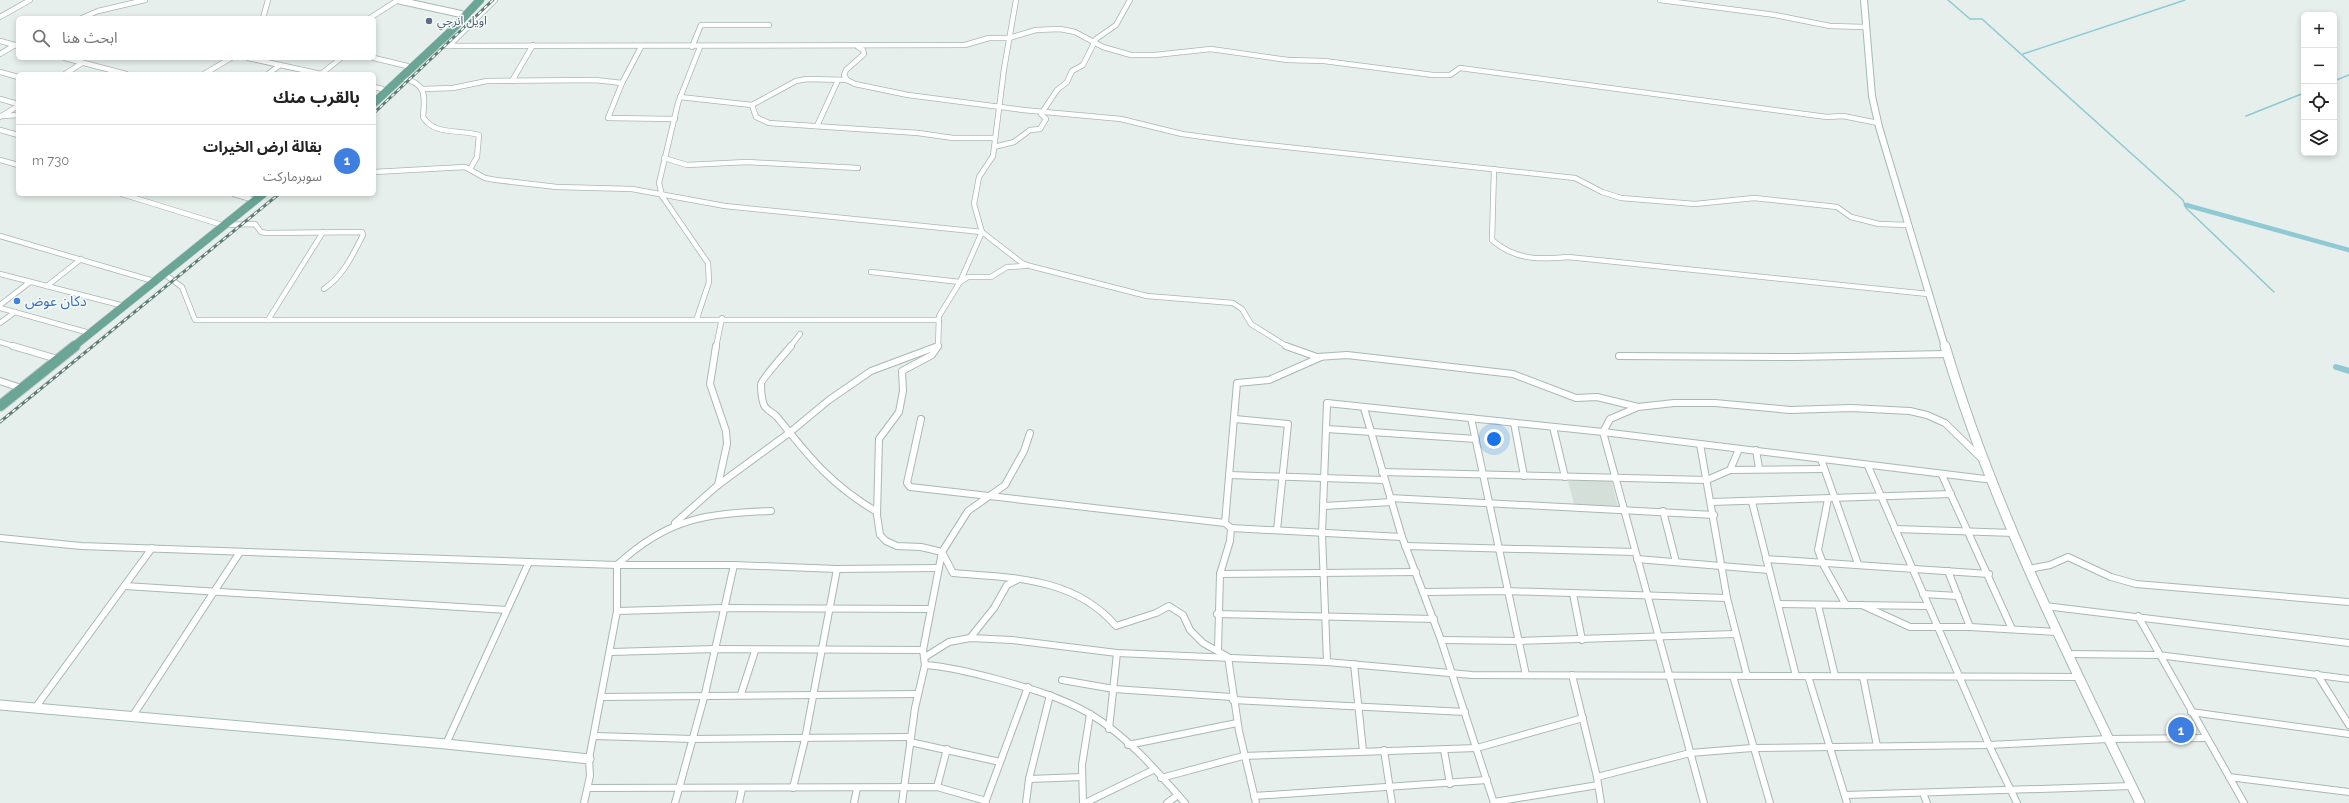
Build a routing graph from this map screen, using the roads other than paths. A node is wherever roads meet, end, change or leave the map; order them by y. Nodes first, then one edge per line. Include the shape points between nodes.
1 (30, 0) edge
2 (145, 0) edge
3 (268, 0) edge
4 (398, 0) edge
5 (475, 0) edge
6 (480, 0) edge
7 (495, 0) edge
8 (1016, 0) edge
9 (1130, 0) edge
10 (1660, 0) edge
11 (1864, 0) edge
12 (461, 14) junction
13 (87, 16) edge
14 (263, 16) edge
15 (373, 16) edge
16 (0, 17) edge
17 (769, 25) dead end
18 (1865, 27) junction
19 (1009, 38) junction
20 (0, 41) edge
21 (1094, 42) junction
22 (533, 45) junction
23 (844, 45) junction
24 (16, 46) edge
25 (16, 46) edge
26 (435, 46) junction
27 (449, 46) junction
28 (641, 47) junction
29 (692, 47) junction
30 (700, 47) junction
31 (0, 54) edge
32 (376, 58) edge
33 (72, 60) edge
34 (228, 60) edge
35 (257, 60) edge
36 (338, 60) edge
37 (82, 63) junction
38 (280, 65) junction
39 (407, 66) junction
40 (0, 72) edge
41 (69, 72) edge
42 (118, 72) edge
43 (207, 72) edge
44 (271, 72) edge
45 (310, 72) edge
46 (321, 72) edge
47 (16, 76) edge
48 (401, 78) junction
49 (838, 80) junction
50 (847, 80) junction
51 (512, 81) junction
52 (622, 83) junction
53 (376, 87) edge
54 (382, 89) junction
55 (423, 89) junction
56 (376, 94) edge
57 (680, 97) junction
58 (0, 99) edge
59 (376, 101) edge
60 (16, 104) edge
61 (752, 105) junction
62 (16, 106) edge
63 (1000, 106) junction
64 (1041, 112) junction
65 (16, 115) edge
66 (1, 116) edge
67 (675, 119) junction
68 (1878, 123) junction
69 (817, 126) junction
70 (0, 130) edge
71 (16, 134) edge
72 (995, 138) junction
73 (994, 147) junction
74 (664, 158) junction
75 (0, 160) edge
76 (16, 164) edge
77 (858, 168) dead end
78 (470, 169) junction
79 (1494, 169) junction
80 (376, 172) edge
81 (129, 196) edge
82 (253, 196) edge
83 (260, 196) edge
84 (662, 196) junction
85 (222, 224) junction
86 (1908, 225) junction
87 (323, 232) junction
88 (982, 232) junction
89 (0, 236) edge
90 (81, 259) junction
91 (1030, 266) junction
92 (871, 272) dead end
93 (0, 274) edge
94 (164, 274) junction
95 (150, 280) junction
96 (30, 282) junction
97 (960, 282) junction
98 (47, 286) junction
99 (324, 289) dead end
100 (1928, 294) junction
101 (0, 306) edge
102 (121, 306) junction
103 (15, 312) junction
104 (698, 318) junction
105 (722, 318) junction
106 (268, 320) junction
107 (939, 320) junction
108 (0, 323) edge
109 (86, 332) junction
110 (800, 334) dead end
111 (0, 342) edge
112 (939, 345) junction
113 (1946, 354) junction
114 (1324, 356) junction
115 (1619, 356) dead end
116 (54, 358) junction
117 (0, 381) edge
118 (18, 387) junction
119 (0, 400) edge
120 (0, 406) edge
121 (1638, 407) junction
122 (1364, 408) junction
123 (1471, 418) junction
124 (921, 419) dead end
125 (1234, 419) junction
126 (1514, 423) junction
127 (1554, 427) junction
128 (1328, 429) junction
129 (1371, 432) junction
130 (1603, 432) junction
131 (789, 433) junction
132 (1030, 433) dead end
133 (1476, 439) junction
134 (1700, 444) junction
135 (1739, 449) junction
136 (1756, 450) junction
137 (1821, 459) junction
138 (1986, 463) junction
139 (1868, 466) junction
140 (1759, 468) junction
141 (1824, 469) junction
142 (1730, 470) junction
143 (1382, 472) junction
144 (1229, 475) junction
145 (1484, 475) junction
146 (1942, 475) junction
147 (1284, 476) junction
148 (1524, 476) junction
149 (1615, 476) junction
150 (1565, 477) junction
151 (1325, 478) junction
152 (1384, 480) junction
153 (1706, 480) junction
154 (1993, 480) junction
155 (718, 485) junction
156 (1951, 494) junction
157 (991, 497) junction
158 (1880, 497) junction
159 (1831, 499) junction
160 (1391, 500) junction
161 (1711, 502) junction
162 (1752, 502) junction
163 (1488, 504) junction
164 (1324, 506) junction
165 (1623, 510) junction
166 (771, 511) dead end
167 (1663, 511) junction
168 (877, 512) junction
169 (1714, 515) junction
170 (1225, 523) junction
171 (673, 524) junction
172 (1231, 528) junction
173 (1895, 529) junction
174 (1277, 530) junction
175 (1970, 532) junction
176 (2014, 533) junction
177 (1322, 534) junction
178 (1402, 537) junction
179 (0, 538) edge
180 (1405, 546) junction
181 (152, 548) junction
182 (1497, 548) junction
183 (240, 552) junction
184 (942, 552) junction
185 (1635, 552) junction
186 (1637, 559) junction
187 (1766, 559) junction
188 (529, 562) junction
189 (1676, 562) junction
190 (1822, 562) junction
191 (1858, 564) junction
192 (617, 565) junction
193 (734, 565) junction
194 (1721, 566) junction
195 (1912, 567) junction
196 (938, 568) junction
197 (837, 569) junction
198 (2029, 569) junction
199 (1769, 570) junction
200 (1948, 571) junction
201 (1322, 572) junction
202 (1416, 572) junction
203 (1220, 574) junction
204 (1989, 574) junction
205 (1019, 580) junction
206 (125, 586) junction
207 (214, 591) junction
208 (1506, 591) junction
209 (1424, 592) junction
210 (1573, 594) junction
211 (1923, 594) junction
212 (1958, 596) junction
213 (1648, 597) junction
214 (1727, 598) junction
215 (2349, 602) edge
216 (1778, 604) junction
217 (1818, 605) junction
218 (1846, 605) junction
219 (1862, 605) junction
220 (1928, 606) junction
221 (2045, 606) junction
222 (724, 608) junction
223 (830, 608) junction
224 (930, 609) junction
225 (507, 610) junction
226 (617, 611) junction
227 (1217, 614) junction
228 (2138, 616) junction
229 (1324, 617) junction
230 (1434, 619) junction
231 (1938, 627) junction
232 (1970, 627) junction
233 (2012, 629) junction
234 (2056, 632) junction
235 (1735, 634) junction
236 (1659, 636) junction
237 (970, 638) junction
238 (1441, 640) junction
239 (1582, 640) junction
240 (1519, 642) junction
241 (2349, 643) edge
242 (714, 649) junction
243 (821, 650) junction
244 (1218, 650) junction
245 (755, 651) junction
246 (611, 652) junction
247 (924, 653) junction
248 (1117, 653) junction
249 (2066, 654) junction
250 (2158, 654) junction
251 (1228, 657) junction
252 (1327, 662) junction
253 (1354, 664) junction
254 (925, 665) junction
255 (1452, 674) junction
256 (2317, 674) junction
257 (1526, 675) junction
258 (1572, 675) junction
259 (1668, 676) junction
260 (1733, 676) junction
261 (1747, 676) junction
262 (1796, 676) junction
263 (1808, 676) junction
264 (1835, 676) junction
265 (1960, 676) junction
266 (1863, 677) junction
267 (2077, 677) junction
268 (2349, 679) edge
269 (1062, 680) dead end
270 (1028, 687) junction
271 (1114, 689) junction
272 (705, 694) junction
273 (741, 694) junction
274 (813, 694) junction
275 (918, 694) junction
276 (1050, 695) junction
277 (601, 697) junction
278 (1232, 698) junction
279 (0, 705) edge
280 (1359, 705) junction
281 (35, 708) junction
282 (1464, 712) junction
283 (2191, 712) junction
284 (1090, 714) junction
285 (132, 717) junction
286 (1583, 718) junction
287 (1237, 723) junction
288 (2349, 725) edge
289 (1109, 729) junction
290 (2349, 734) edge
291 (595, 736) junction
292 (2206, 738) junction
293 (693, 739) junction
294 (805, 739) junction
295 (910, 739) junction
296 (2108, 739) junction
297 (446, 744) junction
298 (1128, 745) junction
299 (1989, 745) junction
300 (1829, 746) junction
301 (1877, 746) junction
302 (1477, 748) junction
303 (1752, 748) junction
304 (947, 749) junction
305 (1363, 750) junction
306 (1384, 750) junction
307 (1444, 750) junction
308 (1690, 753) junction
309 (1243, 756) junction
310 (589, 759) junction
311 (1000, 762) junction
312 (1153, 770) junction
313 (1082, 777) junction
314 (2228, 777) junction
315 (1161, 778) junction
316 (1029, 779) junction
317 (1486, 780) junction
318 (1598, 781) junction
319 (1450, 784) junction
320 (2132, 786) junction
321 (937, 787) junction
322 (1389, 787) junction
323 (588, 788) junction
324 (679, 788) junction
325 (793, 788) junction
326 (857, 788) junction
327 (904, 788) junction
328 (742, 789) junction
329 (2012, 791) junction
330 (2349, 792) edge
331 (1923, 793) junction
332 (1178, 795) junction
333 (1845, 795) junction
334 (1255, 799) edge
335 (986, 802) edge
336 (1494, 802) edge
337 (584, 803) edge
338 (675, 803) edge
339 (739, 803) edge
340 (854, 803) edge
341 (902, 803) edge
342 (1026, 803) edge
343 (1084, 803) edge
344 (1168, 803) edge
345 (1185, 803) edge
346 (1392, 803) edge
347 (1601, 803) edge
348 (1704, 803) edge
349 (1770, 803) edge
350 (1847, 803) edge
351 (1927, 803) edge
352 (2017, 803) edge
353 (2140, 803) edge
354 (2244, 803) edge

1 - 16 street
2 - 13 street
3 - 14 street
4 - 12 street
4 - 15 street
5 - 12 main road
6 - 26 main road
7 - 27 street
8 - 19 street
9 - 21 street via 1116,25
10 - 18 street via 1773,15 1818,25
11 - 18 street
12 - 39 main road
17 - 29 street via 701,26
18 - 68 street via 1872,96
19 - 21 street via 1036,30 1060,29 1075,32
19 - 23 street via 989,38 965,45
19 - 63 street
20 - 24 street
21 - 64 street via 1083,65 1072,71 1067,82 1057,90
21 - 68 street via 1116,51 1147,56 1211,49 1433,76 1450,75 1460,68 1692,100 1827,117 1849,117
22 - 27 street
22 - 28 street
22 - 51 street
23 - 30 street
23 - 50 street via 861,48 864,51 860,59 846,70 844,75
25 - 31 street
26 - 27 street
26 - 48 main road
28 - 29 street
28 - 52 street
29 - 30 street
30 - 57 street
32 - 39 street
33 - 37 street
34 - 43 street
35 - 38 street
36 - 46 street
37 - 41 street
37 - 42 street
38 - 44 street
38 - 45 street
39 - 54 main road
40 - 47 street
48 - 55 street via 413,79 420,83
48 - 59 main road
49 - 50 street
49 - 61 street via 796,81
49 - 69 street
50 - 63 street via 908,95
51 - 52 street via 596,80
51 - 55 street via 488,81 440,89
52 - 67 street via 608,118
53 - 54 street
54 - 56 main road
55 - 78 street via 426,101 423,114 425,120 436,127 479,135 479,153
57 - 61 street
57 - 67 street
58 - 60 street
61 - 69 street via 752,112 761,121 778,125
62 - 66 street
63 - 64 street
63 - 72 street
64 - 73 street via 1046,119 1040,129 1030,130 1014,142
64 - 79 street via 1121,119 1182,134 1240,142
65 - 66 street
67 - 74 street
68 - 86 street
69 - 72 street via 953,138
70 - 71 street
72 - 73 street
73 - 88 street via 993,156 979,177 974,204
74 - 77 street via 687,165 753,163
74 - 84 street via 659,183
75 - 76 street
78 - 80 street via 453,166 416,171
78 - 84 street via 485,178 496,180 557,187 632,189
79 - 86 street via 1575,178 1602,192 1621,198 1695,204 1754,198 1837,207 1851,217 1892,226
79 - 100 street via 1492,240 1501,248 1532,260 1568,258
81 - 85 street
82 - 85 main road
83 - 85 main road
84 - 88 street via 732,207
84 - 104 street via 708,263 709,282
85 - 87 street via 255,224 261,232 266,233
85 - 94 main road
85 - 95 main road
86 - 100 street
87 - 99 street via 362,232 363,235 352,261 342,274
87 - 106 street
88 - 91 street via 1022,263
88 - 97 street
89 - 90 street
90 - 95 street
90 - 98 street
91 - 97 street via 1013,265 991,276 968,277
91 - 114 street via 1147,296 1234,303 1242,309 1251,324 1288,347
92 - 97 street
93 - 96 street
94 - 102 main road
94 - 106 street via 183,286 195,320
95 - 102 main road
96 - 98 street
96 - 101 street
97 - 107 street
98 - 102 street
100 - 113 street
101 - 103 street
102 - 109 main road
102 - 120 main road
103 - 108 street
103 - 109 street
104 - 105 street
104 - 106 street
105 - 107 street
105 - 155 street via 710,371 710,387 726,431 727,450
107 - 112 street
109 - 116 main road
110 - 131 street via 762,381 765,406
111 - 116 street
112 - 131 street via 871,371 829,400
112 - 168 street via 932,355 902,371 904,384 899,412 893,423 883,429 878,440
113 - 115 street via 1795,357
113 - 138 street
114 - 121 street via 1347,355 1513,374 1576,398 1597,397
114 - 125 street via 1269,380 1237,383
116 - 118 main road
117 - 118 street
118 - 119 main road
121 - 130 street via 1610,419
121 - 138 street via 1674,403 1715,403 1790,410 1851,408 1910,411 1928,415 1945,423
122 - 123 street via 1386,408
122 - 128 street via 1327,403
122 - 129 street
123 - 126 street
123 - 133 street
124 - 157 street via 907,484 910,487
125 - 144 street
125 - 147 street via 1288,424
126 - 127 street
126 - 148 street
127 - 130 street
127 - 150 street
128 - 129 street
128 - 151 street
129 - 133 street
129 - 143 street
130 - 134 street
130 - 149 street
131 - 155 street
131 - 168 street via 805,456 825,476 849,496
132 - 157 street via 1024,451 1005,485
133 - 145 street
134 - 135 street
134 - 153 street
135 - 136 street
135 - 142 street
136 - 137 street
136 - 140 street
137 - 139 street
137 - 141 street
138 - 154 street
139 - 146 street
139 - 158 street
140 - 141 street
140 - 142 street
141 - 159 street
142 - 153 street
143 - 145 street
143 - 152 street
144 - 147 street
144 - 170 street
145 - 148 street
145 - 163 street
146 - 154 street
146 - 156 street
147 - 151 street
147 - 174 street
148 - 150 street
149 - 150 street
149 - 153 street
149 - 165 street
151 - 152 street
151 - 164 street
152 - 160 street
153 - 161 street
154 - 176 street
155 - 171 street
156 - 158 street
156 - 175 street
157 - 170 street
157 - 184 street via 968,511
158 - 159 street
158 - 173 street
159 - 162 street
159 - 190 street via 1818,545
159 - 191 street
160 - 163 street
160 - 164 street
160 - 178 street
161 - 162 street
161 - 169 street
162 - 187 street
163 - 165 street
163 - 182 street
164 - 177 street
165 - 167 street
165 - 185 street
166 - 171 street via 710,515
167 - 169 street
167 - 189 street
168 - 184 street via 880,535 886,541 896,546
169 - 194 street
170 - 172 street
171 - 192 street via 647,539
172 - 174 street
172 - 203 street via 1230,541
173 - 175 street
173 - 195 street
174 - 177 street
175 - 176 street
175 - 204 street
176 - 198 street
177 - 178 street
177 - 201 street
178 - 180 street
179 - 181 street via 80,546
180 - 182 street
180 - 202 street
181 - 183 street
181 - 206 street
182 - 185 street
182 - 208 street
183 - 188 street
183 - 207 street
184 - 196 street
184 - 205 street via 952,573
185 - 186 street
186 - 189 street
186 - 213 street
187 - 190 street
187 - 199 street
188 - 192 street
188 - 225 street
189 - 194 street
190 - 191 street
190 - 218 street
191 - 195 street
192 - 193 street
192 - 226 street
193 - 197 street
193 - 222 street
194 - 199 street
194 - 214 street
195 - 200 street
195 - 211 street
196 - 197 street
196 - 224 street
197 - 223 street
198 - 215 street via 2050,565 2068,556 2111,577 2136,584
198 - 221 street
199 - 216 street
200 - 204 street
200 - 212 street
201 - 202 street
201 - 203 street
201 - 229 street
202 - 209 street
203 - 227 street
204 - 233 street
205 - 237 street via 1007,585 994,608
205 - 244 street via 1038,581 1080,595 1097,606 1116,626 1169,606 1183,616 1190,630 1203,642
206 - 207 street
206 - 281 street
207 - 225 street
207 - 285 street
208 - 209 street
208 - 210 street
208 - 240 street
209 - 230 street
210 - 213 street
210 - 239 street
211 - 212 street
211 - 220 street
212 - 232 street
213 - 214 street
213 - 236 street
214 - 235 street
216 - 217 street
216 - 262 street
217 - 218 street
217 - 264 street
218 - 219 street
219 - 220 street
219 - 231 street via 1904,625
220 - 231 street
221 - 228 street
221 - 234 street
222 - 223 street
222 - 226 street
222 - 242 street
223 - 224 street
223 - 243 street
224 - 247 street
225 - 297 street
226 - 246 street
227 - 229 street
227 - 244 street
228 - 241 street
228 - 250 street
229 - 230 street
229 - 252 street
230 - 238 street
231 - 232 street
231 - 265 street
232 - 233 street
233 - 234 street
234 - 249 street
235 - 236 street
235 - 261 street
236 - 239 street
236 - 259 street
237 - 247 street via 949,642
237 - 248 street via 1012,640
238 - 240 street
238 - 255 street
239 - 240 street
240 - 257 street
242 - 245 street
242 - 246 street
242 - 272 street
243 - 245 street
243 - 247 street
243 - 274 street
244 - 251 street
245 - 273 street
246 - 277 street
247 - 254 street
248 - 251 street
248 - 271 street
249 - 250 street
249 - 267 street
250 - 256 street
250 - 283 street
251 - 252 street
251 - 278 street
252 - 253 street
253 - 255 street
253 - 280 street
254 - 270 street via 953,667
254 - 275 street
255 - 257 street
255 - 282 street
256 - 268 street
256 - 288 street
257 - 258 street
258 - 259 street
258 - 286 street
259 - 260 street
259 - 308 street
260 - 261 street
260 - 303 street
261 - 262 street
262 - 263 street
263 - 264 street
263 - 300 street
264 - 266 street
265 - 266 street
265 - 267 street
265 - 299 street
266 - 301 street
267 - 296 street
269 - 271 street
270 - 276 street
270 - 311 street
271 - 278 street
271 - 289 street
272 - 273 street
272 - 277 street
272 - 293 street
273 - 274 street
274 - 275 street
274 - 294 street
275 - 295 street
276 - 284 street
276 - 316 street
277 - 291 street
278 - 280 street
278 - 287 street
279 - 281 street
280 - 282 street
280 - 305 street
281 - 285 street
282 - 302 street
283 - 290 street
283 - 292 street
284 - 289 street
284 - 313 street
285 - 297 street
286 - 302 street
286 - 318 street
287 - 298 street
287 - 309 street
289 - 298 street
291 - 293 street
291 - 310 street
292 - 296 street
292 - 314 street
293 - 294 street
293 - 324 street
294 - 295 street
294 - 325 street
295 - 304 street
295 - 327 street
296 - 299 street
296 - 320 street
297 - 310 street
298 - 312 street
299 - 301 street
299 - 329 street
300 - 301 street
300 - 303 street
300 - 333 street
302 - 307 street
302 - 317 street
303 - 308 street
303 - 349 street
304 - 311 street
304 - 321 street
305 - 306 street
305 - 309 street
306 - 307 street
306 - 322 street
307 - 319 street
308 - 318 street
308 - 348 street
309 - 315 street
309 - 334 street
310 - 323 street
311 - 335 street
312 - 315 street
312 - 343 street
313 - 316 street
313 - 343 street
314 - 330 street
314 - 354 street
315 - 332 street
316 - 342 street
317 - 319 street
317 - 336 street
318 - 336 street
318 - 347 street
319 - 322 street
320 - 329 street
320 - 353 street
321 - 327 street
321 - 335 street
322 - 334 street
322 - 346 street
323 - 324 street
323 - 337 street
324 - 328 street
324 - 338 street
325 - 326 street
325 - 328 street
326 - 327 street
326 - 340 street
327 - 341 street
328 - 339 street
329 - 331 street
329 - 352 street
331 - 333 street
331 - 351 street
332 - 344 street
332 - 345 street
333 - 350 street

